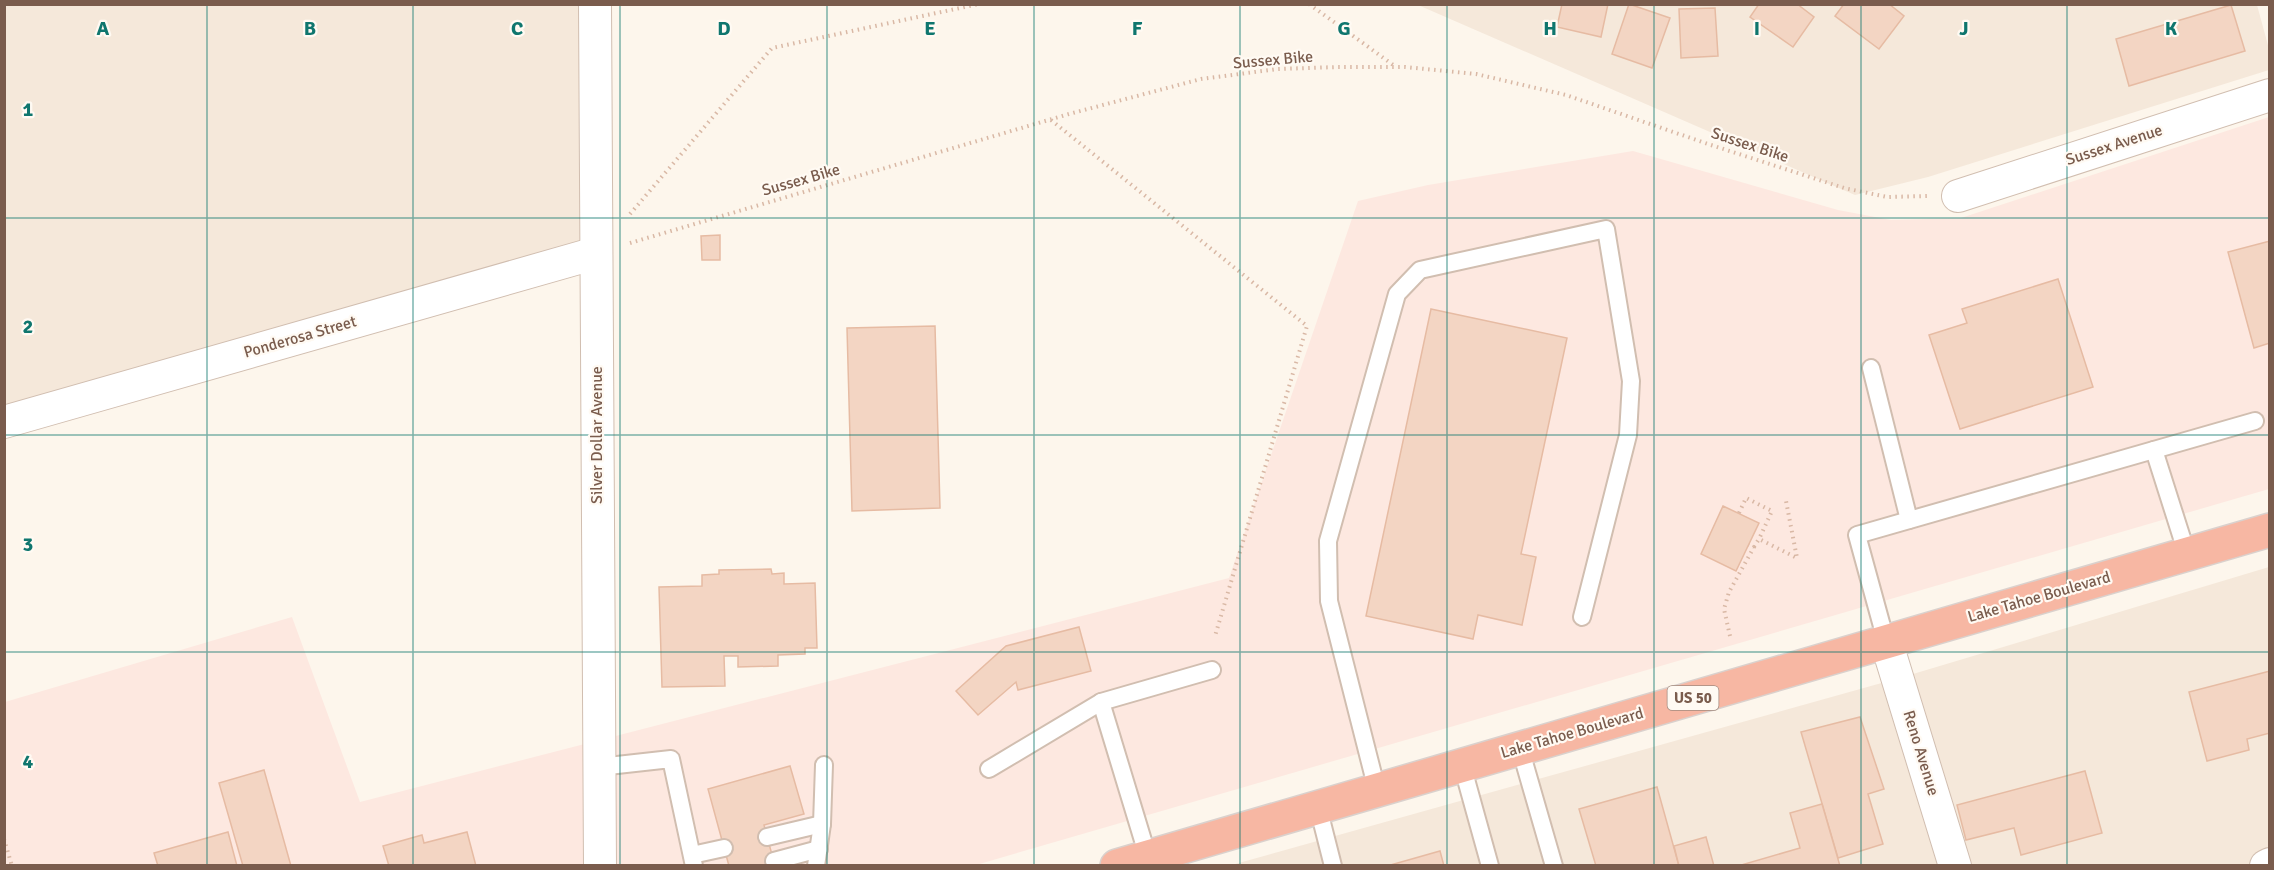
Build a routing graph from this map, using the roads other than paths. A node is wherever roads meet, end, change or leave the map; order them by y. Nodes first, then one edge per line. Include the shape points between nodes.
1 (595, 4) edge
2 (2270, 95) edge
3 (1958, 196) road end
4 (596, 253) junction
5 (1871, 368) dead end
6 (2255, 421) dead end
7 (4, 422) edge
8 (2154, 450) junction
9 (1909, 520) junction
10 (2270, 530) edge
11 (2187, 554) junction
12 (1582, 617) dead end
13 (1886, 642) junction
14 (1212, 670) dead end
15 (1101, 702) junction
16 (1520, 748) junction
17 (824, 765) dead end
18 (1462, 765) junction
19 (599, 767) junction
20 (988, 769) dead end
21 (1377, 790) junction
22 (1318, 807) junction
23 (822, 824) junction
24 (767, 837) dead end
25 (724, 848) dead end
26 (818, 857) edge
27 (1148, 857) junction
28 (693, 860) edge
29 (774, 861) dead end
30 (600, 866) edge
31 (1118, 866) edge
32 (1332, 866) edge
33 (1490, 866) edge
34 (1554, 866) edge
35 (1956, 866) edge

1 - 4 street, Silver Dollar Avenue
2 - 3 street, Sussex Avenue
4 - 7 street, Ponderosa Street
4 - 19 street, Silver Dollar Avenue
5 - 9 lane
6 - 8 lane
8 - 9 lane
8 - 11 lane
9 - 13 lane via 1857,535
10 - 11 highway, Lake Tahoe Boulevard / US 50
11 - 13 highway, Lake Tahoe Boulevard / US 50
12 - 21 lane via 1628,435 1631,381 1606,229 1420,270 1396,294 1328,541 1329,601
13 - 16 highway, Lake Tahoe Boulevard / US 50
13 - 35 street, Reno Avenue
14 - 15 lane
15 - 20 lane
15 - 27 lane
16 - 18 highway, Lake Tahoe Boulevard / US 50
16 - 34 lane
17 - 23 lane
18 - 21 highway, Lake Tahoe Boulevard / US 50
18 - 33 lane
19 - 28 lane via 671,759
19 - 30 street, Silver Dollar Avenue
21 - 22 highway, Lake Tahoe Boulevard / US 50
22 - 27 highway, Lake Tahoe Boulevard / US 50
22 - 32 lane
23 - 24 lane
23 - 26 lane
25 - 28 lane
26 - 29 lane
27 - 31 highway, Lake Tahoe Boulevard / US 50

